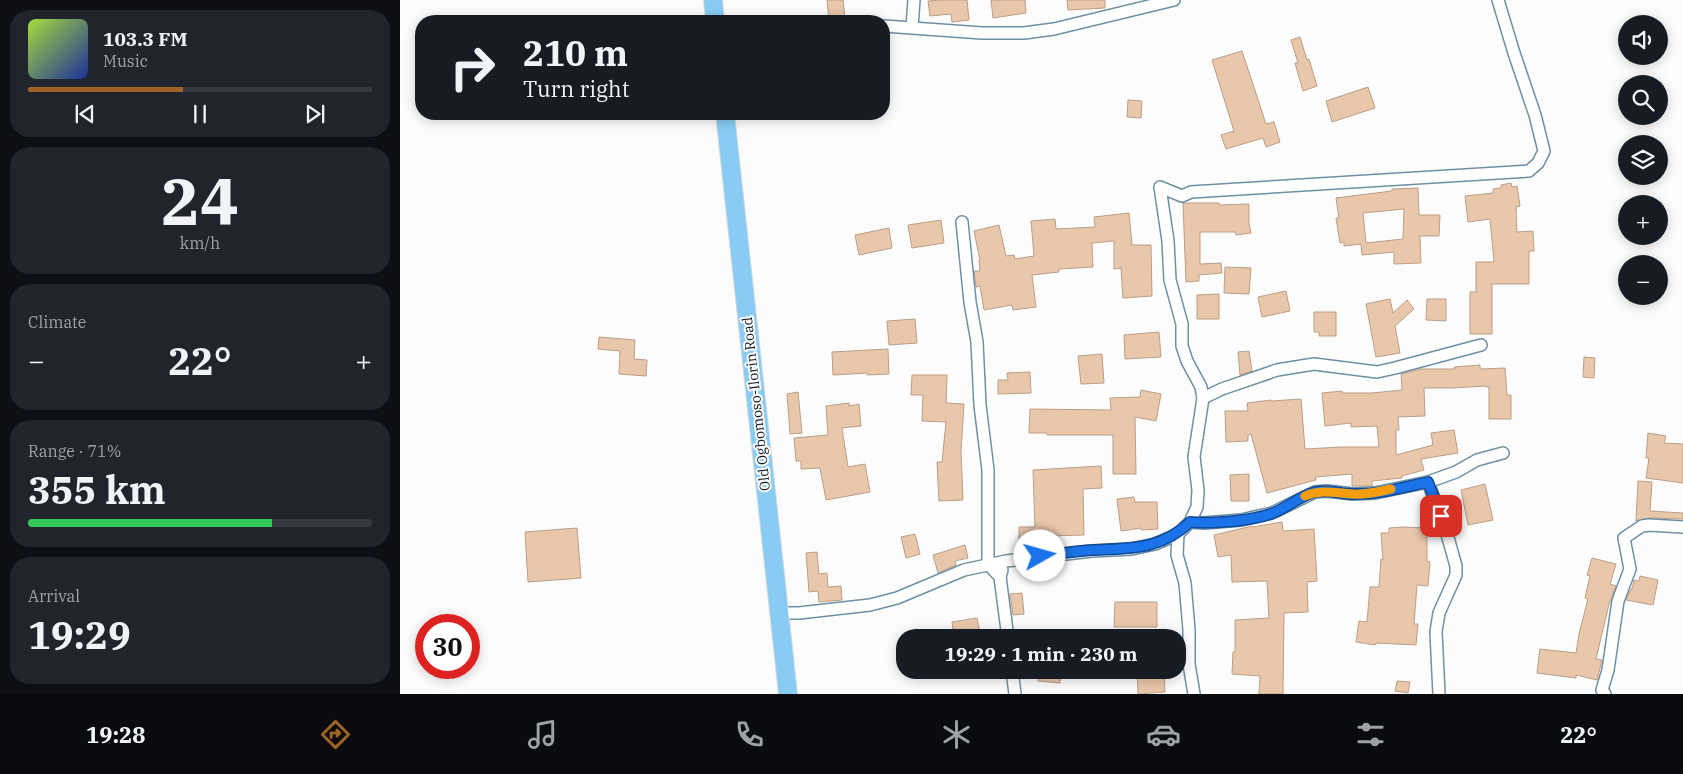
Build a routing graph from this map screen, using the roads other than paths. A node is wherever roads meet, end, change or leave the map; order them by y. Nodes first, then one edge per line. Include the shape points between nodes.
1 (713, 0) edge
2 (914, 0) edge
3 (1174, 0) edge
4 (1498, 0) edge
5 (714, 15) edge
6 (890, 26) edge
7 (912, 27) junction
8 (726, 120) edge
9 (962, 222) dead end
10 (1481, 345) dead end
11 (1203, 398) junction
12 (1503, 453) dead end
13 (1428, 482) junction
14 (1190, 522) junction
15 (1683, 527) edge
16 (1178, 534) junction
17 (1156, 544) junction
18 (1177, 555) junction
19 (1006, 560) junction
20 (988, 564) junction
21 (1000, 577) junction
22 (778, 613) junction
23 (1007, 629) edge
24 (1013, 679) edge
25 (788, 694) edge
26 (1014, 694) edge
27 (1194, 694) edge
28 (1439, 694) edge
29 (1605, 694) edge

1 - 5 highway
2 - 7 street
3 - 7 street via 1054,29 1024,33
4 - 11 street via 1544,151 1529,171 1191,192 1182,196 1160,187 1170,280 1182,324 1182,346
6 - 7 street
8 - 22 highway, Old Ogbomoso-Ilorin Road
9 - 20 street via 988,470
10 - 11 street via 1377,372 1314,364 1277,370
11 - 14 street via 1194,457 1197,506
12 - 13 street via 1477,460
13 - 14 street via 1375,493 1315,492 1272,513 1240,520
13 - 28 street via 1456,566 1456,575 1439,613 1436,632
14 - 16 street
15 - 29 street via 1642,526 1624,538 1630,569 1618,601 1602,690
16 - 17 street
16 - 18 street
17 - 18 street
17 - 19 street
18 - 27 street via 1185,583 1189,664
19 - 20 street
19 - 21 street
20 - 21 street
20 - 22 street via 870,606
21 - 23 street
22 - 25 highway, Old Ogbomoso-Ilorin Road
24 - 26 street

